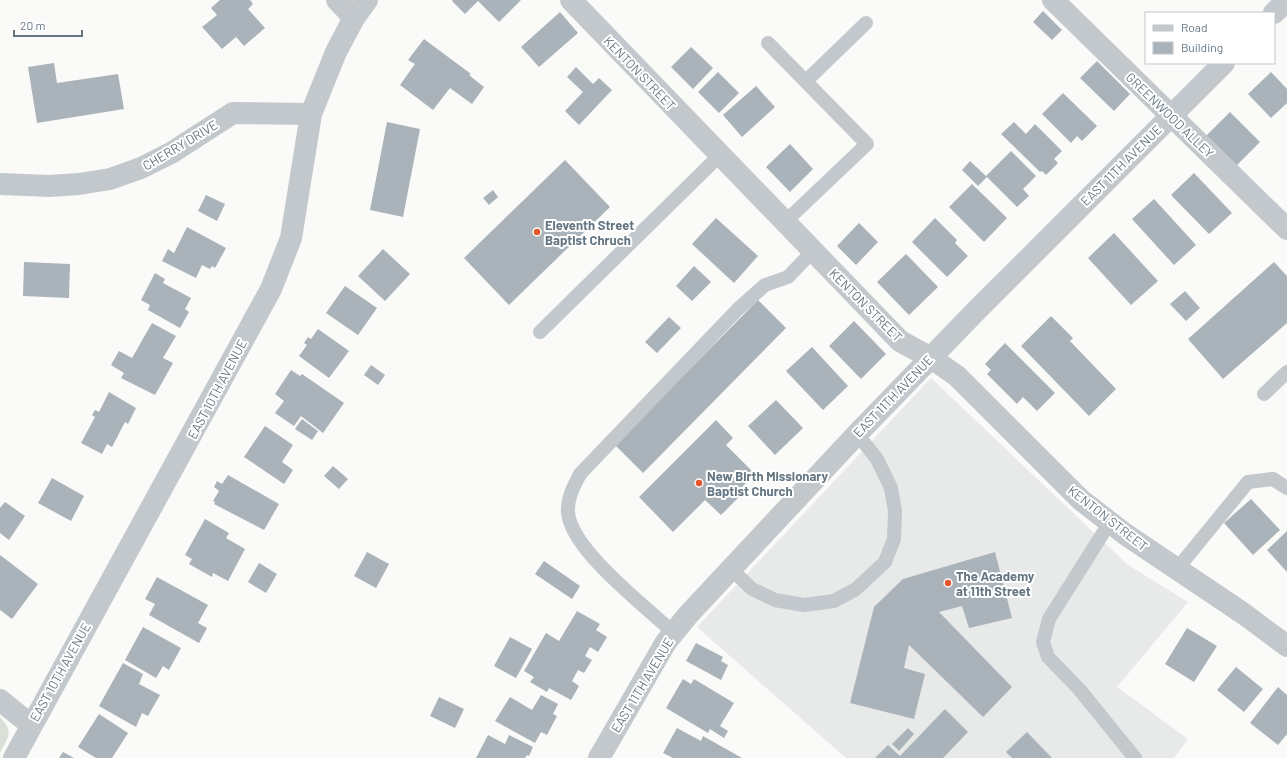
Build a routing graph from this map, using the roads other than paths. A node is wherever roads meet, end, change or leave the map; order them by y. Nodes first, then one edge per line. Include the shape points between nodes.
1 (337, 0) edge
2 (367, 0) edge
3 (571, 0) edge
4 (1053, 0) edge
5 (1287, 0) edge
6 (1275, 12) edge
7 (354, 18) junction
8 (866, 22) dead end
9 (768, 42) dead end
10 (1223, 64) edge
11 (806, 81) junction
12 (311, 114) junction
13 (1171, 116) junction
14 (720, 155) junction
15 (0, 184) edge
16 (785, 222) junction
17 (1287, 229) edge
18 (813, 251) junction
19 (540, 332) dead end
20 (931, 358) junction
21 (1287, 372) edge
22 (1264, 394) dead end
23 (857, 434) junction
24 (1287, 488) edge
25 (1110, 522) junction
26 (731, 569) junction
27 (1177, 569) junction
28 (674, 633) junction
29 (1287, 646) edge
30 (0, 700) edge
31 (31, 725) junction
32 (14, 758) edge
33 (599, 758) edge
34 (1135, 758) edge

1 - 7 street
2 - 7 street, EAST 10TH AVENUE
3 - 14 street, KENTON STREET
4 - 13 street, GREENWOOD ALLEY
5 - 6 street
7 - 12 street, EAST 10TH AVENUE via 336,52
8 - 11 lane
9 - 11 lane
10 - 13 street, EAST 11TH AVENUE
11 - 16 lane via 867,144
12 - 15 street, CHERRY DRIVE via 233,113 171,153 141,168 110,179 49,186
12 - 31 street, EAST 10TH AVENUE via 292,238 271,289
13 - 17 street, GREENWOOD ALLEY
13 - 20 street, EAST 11TH AVENUE
14 - 16 street, KENTON STREET
14 - 19 lane
16 - 18 street, KENTON STREET
18 - 20 street, KENTON STREET via 900,341
18 - 28 lane via 788,277 765,285 738,309 580,474 570,494 568,512 571,528 594,560
20 - 23 street, EAST 11TH AVENUE
20 - 25 street, KENTON STREET via 957,376 1081,500
21 - 22 lane
23 - 26 street, EAST 11TH AVENUE
23 - 26 lane via 877,459 891,488 895,511 894,539 885,562 856,589 834,601 804,605 775,600 752,590
24 - 27 lane via 1273,479 1248,482
25 - 27 street, KENTON STREET
25 - 34 lane via 1049,619 1043,642 1048,657 1079,689
26 - 28 street, EAST 11TH AVENUE
27 - 29 street, KENTON STREET
28 - 33 street, EAST 11TH AVENUE via 647,674
30 - 31 street
31 - 32 street, EAST 10TH AVENUE

